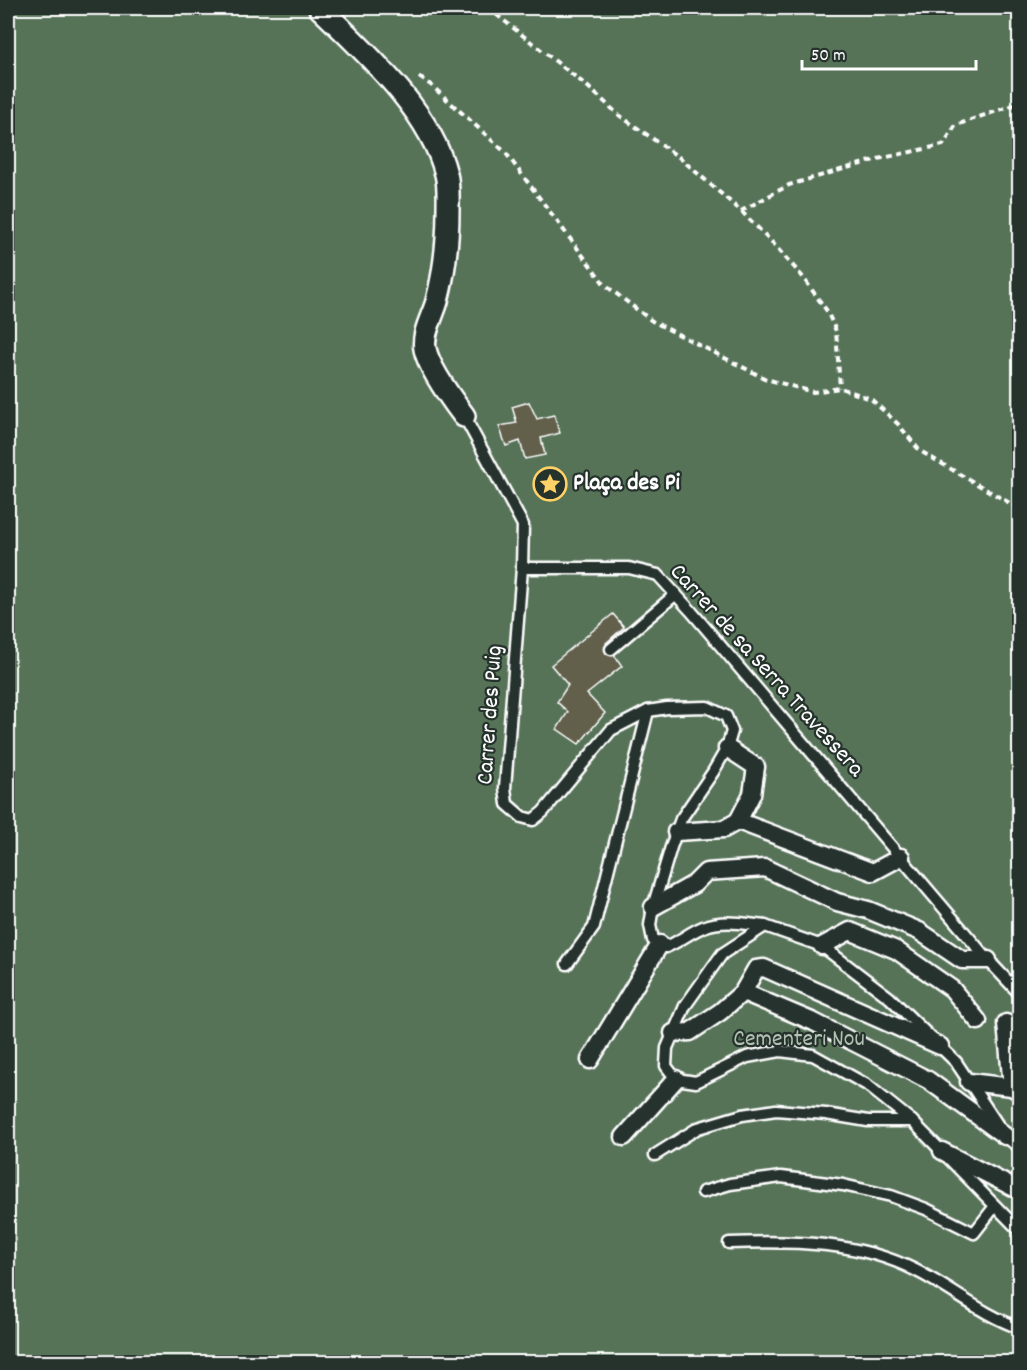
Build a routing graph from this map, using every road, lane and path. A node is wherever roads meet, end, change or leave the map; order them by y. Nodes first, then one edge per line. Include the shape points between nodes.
1 (321, 8) edge
2 (488, 8) edge
3 (415, 75) dead end
4 (1020, 103) edge
5 (741, 211) junction
6 (840, 388) junction
7 (464, 416) joint
8 (1020, 509) edge
9 (522, 568) junction
10 (676, 594) junction
11 (610, 649) dead end
12 (648, 711) junction
13 (727, 748) junction
14 (738, 820) junction
15 (676, 832) junction
16 (901, 857) junction
17 (653, 907) junction
18 (765, 926) junction
19 (660, 944) junction
20 (822, 946) junction
21 (988, 960) junction
22 (567, 964) dead end
23 (743, 992) junction
24 (1020, 994) edge
25 (978, 1022) dead end
26 (1006, 1023) dead end
27 (673, 1034) junction
28 (940, 1046) junction
29 (590, 1060) dead end
30 (676, 1079) junction
31 (969, 1082) junction
32 (1016, 1090) edge
33 (912, 1120) junction
34 (1005, 1136) junction
35 (624, 1137) dead end
36 (1020, 1148) edge
37 (942, 1151) junction
38 (655, 1155) dead end
39 (1020, 1191) edge
40 (703, 1192) dead end
41 (995, 1206) junction
42 (1020, 1231) edge
43 (729, 1243) dead end
44 (1020, 1328) edge

1 - 7 street via 380,67 421,119 438,150 447,176 448,248 425,349 441,383
2 - 5 path via 619,115 680,158
3 - 6 path via 505,152 605,285 652,321 766,379 813,392
4 - 5 path via 956,126 943,145 789,185
5 - 6 path via 802,276 827,311 836,331
6 - 8 path via 871,399 920,451
7 - 9 lane via 524,525
9 - 10 lane, Carrer de sa Serra Travessera via 629,568 658,575
9 - 12 lane, Carrer des Puig via 505,788 507,804 522,817 533,819 611,730
10 - 11 lane
10 - 16 lane, Carrer de sa Serra Travessera
12 - 13 lane, Carrer des Puig via 707,707 726,716 732,731
12 - 22 lane via 594,927
13 - 14 street via 756,767 752,794
13 - 15 lane, Carrer des Puig
14 - 15 street via 724,829
14 - 16 street via 873,872
15 - 17 lane, Carrer des Puig
16 - 21 lane, Carrer de sa Serra Travessera
17 - 19 lane, Carrer des Puig via 650,925 653,940
17 - 21 street via 694,884 706,872 765,868 837,903 868,910 919,931 962,960
18 - 19 lane via 730,922 704,927 666,947
18 - 20 lane
18 - 27 lane via 722,954 685,1006
19 - 29 street
20 - 25 street via 850,931 896,950 952,989
20 - 28 lane via 890,998
21 - 24 lane, Carrer de sa Serra Travessera
23 - 27 street via 690,1032
23 - 28 street via 756,969 764,968
23 - 34 street via 814,1022 928,1080
26 - 32 street
27 - 30 lane via 667,1047 666,1066
28 - 31 lane
30 - 33 lane via 696,1082 747,1057 780,1051 813,1055 867,1085
30 - 35 street
31 - 32 street
31 - 34 lane
33 - 37 lane
33 - 38 lane via 868,1121 776,1110 698,1128
34 - 36 lane
37 - 39 street
37 - 41 lane
40 - 41 lane via 781,1177 843,1185 891,1196 974,1233
41 - 42 lane
43 - 44 lane via 799,1242 887,1258 915,1270 1000,1322

